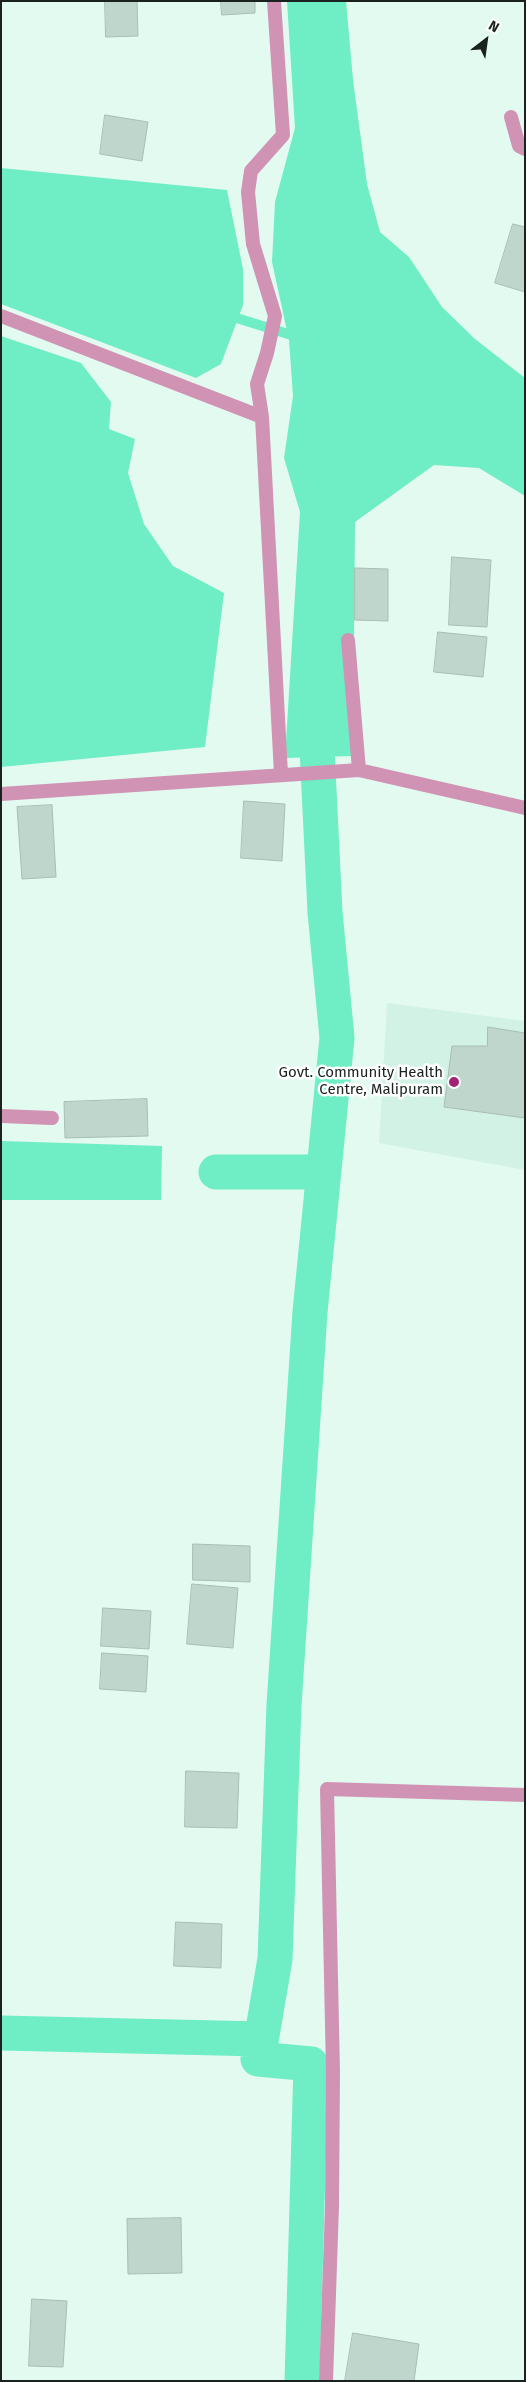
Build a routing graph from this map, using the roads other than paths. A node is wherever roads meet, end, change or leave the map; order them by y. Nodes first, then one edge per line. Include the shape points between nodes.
1 (274, 1) edge
2 (510, 117) dead end
3 (525, 149) edge
4 (1, 316) edge
5 (262, 417) junction
6 (348, 640) dead end
7 (359, 770) junction
8 (281, 774) junction
9 (1, 794) edge
10 (525, 808) edge
11 (1, 1116) edge
12 (52, 1118) dead end
13 (525, 1795) edge
14 (326, 2381) edge

1 - 5 street via 283,135 251,171 248,192 253,244 275,316 257,384
2 - 3 street via 520,146
4 - 5 street
5 - 8 street
6 - 7 street
7 - 8 street
7 - 10 street
8 - 9 street
11 - 12 street
13 - 14 street via 327,1789 333,2072

